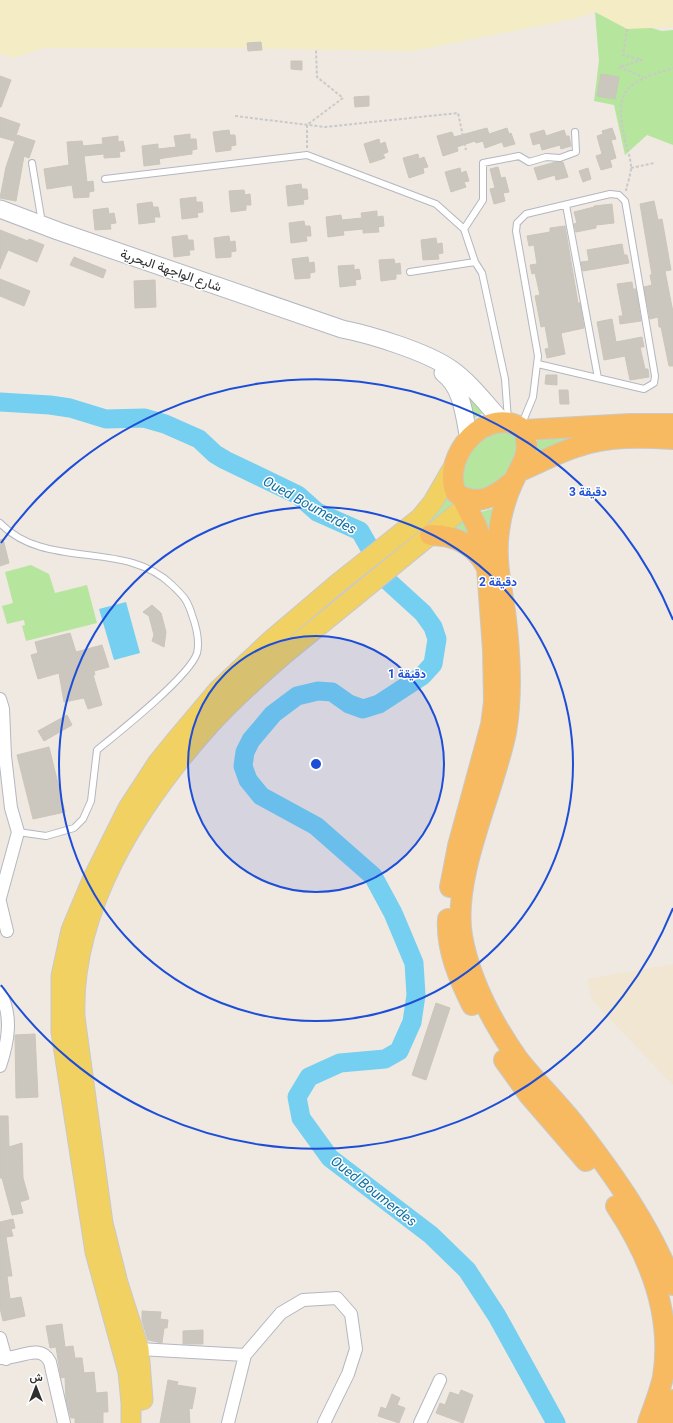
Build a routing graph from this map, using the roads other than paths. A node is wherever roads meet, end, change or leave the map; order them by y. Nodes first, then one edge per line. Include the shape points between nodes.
1 (575, 132) dead end
2 (32, 163) dead end
3 (105, 179) dead end
4 (566, 205) junction
5 (0, 209) edge
6 (42, 225) junction
7 (464, 229) junction
8 (475, 262) junction
9 (410, 272) dead end
10 (342, 329) junction
11 (538, 364) junction
12 (598, 378) junction
13 (673, 424) edge
14 (514, 425) junction
15 (469, 439) junction
16 (673, 439) edge
17 (452, 469) junction
18 (517, 476) junction
19 (467, 501) junction
20 (0, 523) edge
21 (430, 535) junction
22 (488, 570) junction
23 (0, 699) edge
24 (18, 832) junction
25 (0, 898) edge
26 (0, 902) edge
27 (7, 931) dead end
28 (0, 993) edge
29 (0, 1066) edge
30 (673, 1285) edge
31 (0, 1338) edge
32 (139, 1349) junction
33 (245, 1355) junction
34 (3, 1358) edge
35 (440, 1380) dead end
36 (673, 1400) edge
37 (64, 1423) edge
38 (131, 1423) edge
39 (143, 1423) edge
40 (228, 1423) edge
41 (324, 1423) edge
42 (420, 1423) edge
43 (648, 1423) edge
44 (665, 1423) edge

1 - 7 lane via 576,152 560,158 546,157 529,162 519,156 483,163 483,200
2 - 6 lane
3 - 7 lane via 306,155 436,204
4 - 11 lane via 526,214 519,219 516,227
4 - 12 lane
4 - 12 lane via 614,194 622,198 626,206 655,380 651,386 644,389
5 - 6 main road, شارع الواجهة البحرية
6 - 10 main road, شارع الواجهة البحرية
7 - 8 lane
8 - 9 lane
8 - 14 lane via 482,273
10 - 14 main road, شارع الواجهة البحرية via 375,337 450,368
10 - 15 main road, شارع الواجهة البحرية via 428,364 447,376 459,394
11 - 12 lane
11 - 14 lane via 533,397
13 - 14 highway
14 - 15 highway via 486,426
14 - 18 highway via 528,448
15 - 17 highway via 456,457
16 - 18 highway via 639,437 599,441 576,447
17 - 19 highway via 451,483 456,493
17 - 38 main road via 426,511 337,584 218,690 158,762 128,808 78,913 65,953 61,976 61,1032 95,1252 128,1372
18 - 19 highway via 496,495
18 - 30 highway via 502,517 498,554 509,650 506,731 468,863 462,891 462,935 483,1001 500,1030 519,1059 575,1124 599,1157 647,1228
19 - 21 main road
19 - 22 highway via 482,539
20 - 24 lane via 6,530 29,544 67,553 140,564 163,576 188,600 197,628 197,653 186,670 142,713 97,750 91,801 83,819 74,828 46,836
21 - 22 highway via 445,535 459,539 476,552
21 - 32 main road via 258,678 207,728 175,765 146,806 101,891 82,947 74,993 75,1017 102,1216 118,1284
22 - 43 highway via 494,702 451,878 448,923 450,946 457,972 483,1027 529,1095 593,1171 626,1221 647,1260 661,1296 667,1337 663,1378
23 - 24 street via 3,709 10,801
24 - 25 street
26 - 27 street
28 - 29 street via 7,1007 9,1019 8,1035
31 - 34 street
32 - 33 street
32 - 39 main road via 142,1365
33 - 40 street
33 - 41 street via 281,1313 303,1300 337,1298 351,1314 356,1349 348,1374
34 - 37 street via 40,1352 46,1355 50,1362
35 - 42 street
36 - 44 highway

